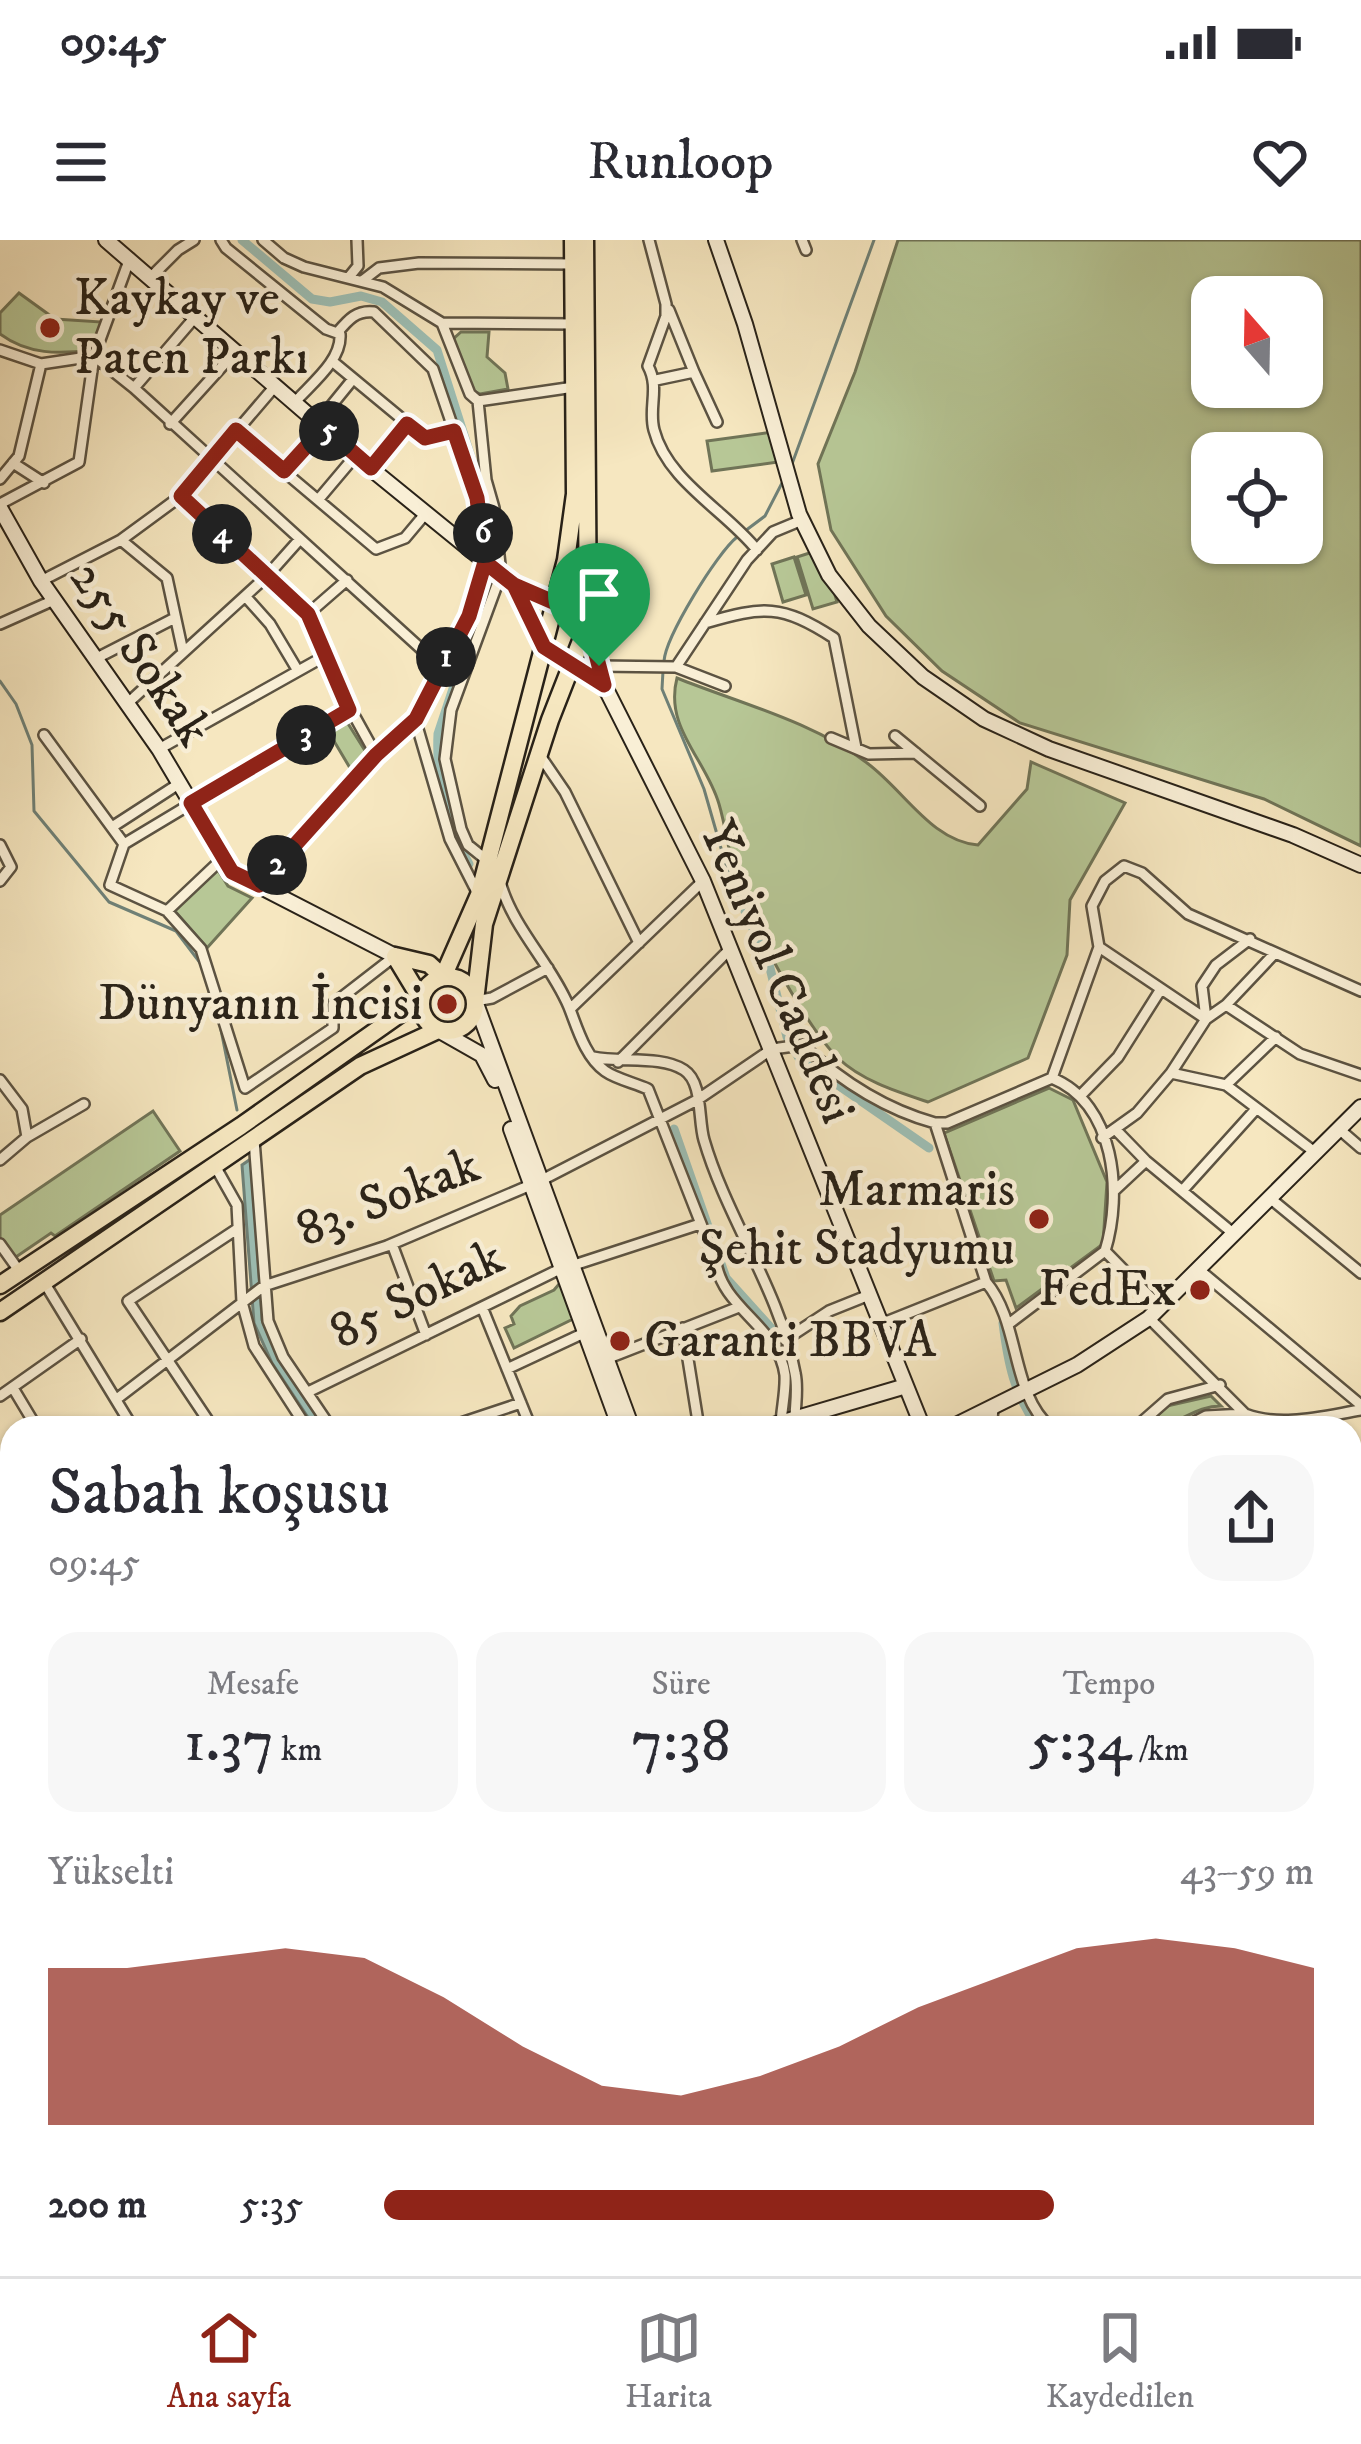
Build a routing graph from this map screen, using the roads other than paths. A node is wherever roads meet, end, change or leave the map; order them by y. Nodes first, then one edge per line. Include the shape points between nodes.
1 (106, 240) edge
2 (194, 240) edge
3 (221, 240) edge
4 (262, 240) edge
5 (357, 240) edge
6 (573, 240) edge
7 (585, 240) edge
8 (649, 240) edge
9 (716, 240) edge
10 (130, 258) junction
11 (573, 264) junction
12 (358, 266) junction
13 (379, 268) junction
14 (151, 277) junction
15 (349, 277) junction
16 (362, 281) junction
17 (667, 304) junction
18 (196, 316) junction
19 (442, 323) junction
20 (574, 324) junction
21 (338, 333) junction
22 (0, 350) edge
23 (236, 351) junction
24 (94, 356) junction
25 (332, 361) junction
26 (40, 364) junction
27 (694, 372) junction
28 (353, 379) junction
29 (656, 380) junction
30 (276, 385) junction
31 (574, 387) junction
32 (134, 388) junction
33 (478, 400) junction
34 (296, 402) junction
35 (717, 422) dead end
36 (170, 424) junction
37 (321, 424) junction
38 (407, 424) junction
39 (236, 430) junction
40 (454, 431) junction
41 (356, 455) junction
42 (210, 459) junction
43 (13, 463) junction
44 (371, 468) junction
45 (284, 471) junction
46 (0, 479) edge
47 (44, 483) junction
48 (181, 496) junction
49 (318, 500) junction
50 (0, 506) edge
51 (426, 514) junction
52 (802, 520) junction
53 (300, 539) junction
54 (121, 540) junction
55 (757, 550) junction
56 (485, 562) junction
57 (501, 574) junction
58 (267, 576) junction
59 (347, 580) junction
60 (41, 581) junction
61 (514, 585) junction
62 (244, 596) junction
63 (54, 599) junction
64 (558, 601) junction
65 (308, 614) junction
66 (173, 620) junction
67 (588, 623) junction
68 (706, 623) junction
69 (0, 624) edge
70 (544, 647) junction
71 (183, 652) junction
72 (325, 656) junction
73 (94, 659) junction
74 (573, 664) junction
75 (440, 666) junction
76 (599, 666) junction
77 (658, 666) junction
78 (298, 671) junction
79 (604, 685) junction
80 (725, 686) dead end
81 (129, 702) junction
82 (349, 710) junction
83 (416, 719) junction
84 (44, 735) dead end
85 (895, 736) dead end
86 (831, 738) dead end
87 (159, 748) junction
88 (856, 748) junction
89 (916, 753) junction
90 (539, 754) junction
91 (376, 755) junction
92 (180, 783) junction
93 (191, 803) junction
94 (980, 806) dead end
95 (112, 827) junction
96 (124, 844) junction
97 (0, 845) edge
98 (223, 859) junction
99 (489, 862) junction
100 (1361, 866) edge
101 (500, 879) junction
102 (703, 880) junction
103 (0, 881) edge
104 (259, 885) junction
105 (479, 895) junction
106 (167, 911) junction
107 (1250, 939) junction
108 (639, 943) junction
109 (1099, 947) junction
110 (730, 949) junction
111 (1275, 953) junction
112 (394, 956) junction
113 (548, 968) junction
114 (443, 977) junction
115 (1161, 989) junction
116 (1361, 991) edge
117 (421, 999) junction
118 (475, 1001) junction
119 (1226, 1005) junction
120 (570, 1009) junction
121 (1206, 1019) junction
122 (438, 1030) junction
123 (1276, 1037) junction
124 (783, 1046) junction
125 (593, 1057) junction
126 (618, 1062) junction
127 (1171, 1073) junction
128 (1361, 1076) edge
129 (1052, 1078) junction
130 (0, 1080) edge
131 (1226, 1084) junction
132 (1081, 1096) junction
133 (697, 1100) junction
134 (83, 1104) dead end
135 (1361, 1107) edge
136 (1256, 1109) junction
137 (658, 1120) junction
138 (935, 1123) junction
139 (1115, 1129) junction
140 (1339, 1129) junction
141 (27, 1138) junction
142 (254, 1138) junction
143 (1102, 1138) junction
144 (1361, 1148) edge
145 (1316, 1153) junction
146 (0, 1160) edge
147 (1146, 1161) junction
148 (215, 1166) junction
149 (534, 1183) junction
150 (1114, 1190) junction
151 (1182, 1191) junction
152 (1271, 1199) junction
153 (700, 1224) junction
154 (236, 1228) junction
155 (1234, 1234) junction
156 (0, 1244) edge
157 (392, 1244) junction
158 (1106, 1251) junction
159 (1358, 1265) edge
160 (1197, 1268) junction
161 (563, 1270) junction
162 (20, 1272) junction
163 (44, 1282) junction
164 (986, 1282) junction
165 (0, 1286) edge
166 (263, 1287) junction
167 (869, 1295) junction
168 (246, 1298) junction
169 (740, 1307) junction
170 (0, 1312) edge
171 (484, 1312) junction
172 (1154, 1312) junction
173 (1010, 1323) junction
174 (881, 1324) junction
175 (683, 1328) junction
176 (584, 1333) junction
177 (426, 1335) junction
178 (81, 1339) junction
179 (785, 1340) junction
180 (606, 1359) junction
181 (166, 1360) junction
182 (507, 1370) junction
183 (1220, 1385) junction
184 (907, 1386) junction
185 (13, 1388) junction
186 (310, 1394) junction
187 (1020, 1394) junction
188 (0, 1396) edge
189 (118, 1398) junction
190 (521, 1403) junction
191 (1361, 1408) edge
192 (993, 1409) junction
193 (1245, 1414) junction
194 (30, 1416) edge
195 (127, 1416) edge
196 (205, 1416) edge
197 (299, 1416) edge
198 (324, 1416) edge
199 (482, 1416) edge
200 (526, 1416) edge
201 (615, 1416) edge
202 (627, 1416) edge
203 (697, 1416) edge
204 (787, 1416) edge
205 (789, 1416) edge
206 (813, 1416) edge
207 (918, 1416) edge
208 (977, 1416) edge
209 (992, 1416) edge
210 (1038, 1416) edge
211 (1149, 1416) edge
212 (1206, 1416) edge
213 (1251, 1416) edge
214 (1320, 1416) edge

1 - 10 street
2 - 14 street
3 - 21 street
4 - 15 street via 304,267
5 - 12 street
6 - 11 highway
7 - 67 highway
8 - 17 street
9 - 52 street
10 - 14 street
10 - 24 street
11 - 13 street
11 - 20 highway
12 - 13 street
12 - 15 street
13 - 16 street
14 - 18 street
15 - 16 street
16 - 19 street
17 - 27 street
17 - 29 street via 649,367
18 - 23 street
18 - 32 street
19 - 20 street
19 - 33 street
20 - 31 highway
21 - 25 street
21 - 40 street via 348,319 374,312 426,359
22 - 26 street
23 - 30 street
23 - 36 street
24 - 26 street
24 - 32 street
24 - 47 street via 79,462
25 - 28 street
25 - 34 street
26 - 43 street
27 - 29 street
27 - 35 street
28 - 37 street
28 - 38 street
29 - 55 street via 653,428 669,463
30 - 34 street
30 - 39 street
31 - 33 street
31 - 64 highway via 575,494
32 - 36 street
33 - 57 street
34 - 37 street
36 - 42 street
37 - 41 street
37 - 45 street
38 - 40 street via 425,438
38 - 44 street
39 - 42 street
39 - 45 street
40 - 56 street via 477,498
41 - 44 street
41 - 49 street
42 - 48 street
42 - 53 street
43 - 46 street
43 - 47 street
44 - 51 street
45 - 49 street
47 - 50 street
48 - 54 street
48 - 58 street
49 - 51 street via 376,549 405,538
50 - 60 street, 255 Sokak
51 - 56 street
52 - 55 street via 773,532
52 - 100 street via 829,575 869,626 984,719
53 - 58 street
53 - 59 street
54 - 60 street
54 - 66 street via 167,578
55 - 68 street
56 - 57 street
56 - 75 street via 469,616
57 - 61 street
57 - 99 street via 445,740 461,829
58 - 62 street
58 - 65 street
59 - 65 street
59 - 75 street
60 - 63 street, 255 Sokak
61 - 64 street
61 - 70 street
62 - 71 street
62 - 78 street
63 - 69 street
63 - 73 street, 255 Sokak
64 - 67 street
64 - 70 highway
65 - 72 street
66 - 71 street
66 - 73 street
67 - 74 highway
67 - 76 street, Yeniyol Caddesi
68 - 77 street
68 - 88 street via 782,610 833,638
70 - 74 street, Yeniyol Caddesi
70 - 99 highway
71 - 81 street
72 - 78 street
72 - 82 street
73 - 81 street, 255 Sokak
74 - 79 street, Yeniyol Caddesi
74 - 90 highway
75 - 83 street
76 - 77 street
76 - 79 street, Yeniyol Caddesi
77 - 80 street
78 - 87 street
79 - 102 street, Yeniyol Caddesi
81 - 87 street, 255 Sokak
82 - 91 street
82 - 93 street
83 - 91 street
83 - 105 street via 450,839
84 - 95 street
85 - 89 street
86 - 88 street
87 - 92 street, 255 Sokak
88 - 89 street
89 - 94 street
90 - 101 highway
90 - 108 street
91 - 104 street
92 - 93 street, 255 Sokak
92 - 95 street
93 - 96 street
93 - 98 street, 255 Sokak
95 - 96 street
96 - 106 street via 110,885
97 - 103 street via 11,867
98 - 104 street, 255 Sokak
98 - 106 street
99 - 105 highway
101 - 113 street
101 - 118 highway via 484,924
102 - 108 street
102 - 110 street, Yeniyol Caddesi
104 - 112 street, 255 Sokak
105 - 114 highway
106 - 112 street via 208,964 245,1088 333,1028 333,1004
107 - 109 street via 1188,914 1124,866 1092,906
107 - 111 street
107 - 121 street via 1202,986
108 - 120 street
109 - 115 street
109 - 129 street
110 - 124 street, Yeniyol Caddesi
110 - 126 street
111 - 116 street
111 - 119 street
112 - 114 highway via 429,964
112 - 117 highway
113 - 118 street
113 - 120 street
114 - 117 highway
114 - 118 highway via 460,980
115 - 121 street
115 - 132 street via 1118,1057
117 - 122 highway via 424,1018
117 - 162 highway
118 - 122 highway via 465,1026
118 - 149 street
119 - 121 street
119 - 123 street
120 - 125 street
121 - 127 street
122 - 142 highway via 360,1066
122 - 149 street via 489,1066
123 - 128 street
123 - 131 street
124 - 133 street, 83. Sokak
124 - 138 street via 802,1045 867,1095
124 - 167 street, Yeniyol Caddesi
125 - 126 street
125 - 137 street via 605,1072 648,1089
126 - 133 street via 684,1069
127 - 131 street
127 - 139 street
129 - 132 street
129 - 138 street
130 - 141 street via 22,1109
131 - 136 street
132 - 143 street
133 - 137 street, 83. Sokak
133 - 179 street via 704,1139
134 - 141 street
135 - 140 street
136 - 145 street
136 - 151 street
137 - 149 street, 83. Sokak
137 - 153 street
138 - 164 street
139 - 143 street
139 - 147 street
140 - 144 street
140 - 145 street
141 - 146 street
142 - 148 highway
142 - 166 street
143 - 150 street
145 - 152 street
147 - 150 street
147 - 151 street
148 - 154 street via 237,1204
148 - 163 highway
149 - 157 street, 83. Sokak
149 - 161 street
150 - 158 street
151 - 155 street
152 - 155 street
152 - 159 street
153 - 161 street
153 - 169 street via 718,1278
154 - 168 street
154 - 181 street via 128,1301
155 - 160 street
156 - 162 street
157 - 166 street, 83. Sokak
157 - 177 street
158 - 172 street
158 - 173 street
160 - 172 street
160 - 191 street
161 - 171 street, 85 Sokak
161 - 176 street
161 - 177 street, 85 Sokak
161 - 180 street
162 - 165 highway
163 - 170 highway
163 - 178 street
164 - 173 street
164 - 174 street
166 - 168 street, 83. Sokak
166 - 186 street via 268,1321
167 - 174 street, Yeniyol Caddesi
167 - 179 street
168 - 181 street, 83. Sokak
168 - 197 street via 254,1346
169 - 175 street
169 - 204 street via 781,1361
171 - 182 street
171 - 186 street, 85 Sokak
172 - 183 street
172 - 187 street
173 - 187 street
174 - 184 street, Yeniyol Caddesi
175 - 180 street
175 - 203 street
176 - 182 street
176 - 201 street
177 - 186 street, 85 Sokak
178 - 185 street
178 - 189 street
179 - 205 street via 795,1371
180 - 202 street
181 - 189 street, 83. Sokak
181 - 196 street
182 - 190 street
183 - 193 street
183 - 211 street via 1168,1400
184 - 206 street
184 - 207 street, Yeniyol Caddesi
185 - 188 street
185 - 194 street
186 - 198 street
187 - 192 street
187 - 210 street
189 - 195 street
190 - 199 street
190 - 200 street
191 - 214 street
192 - 208 street
192 - 209 street
193 - 212 street
193 - 213 street

